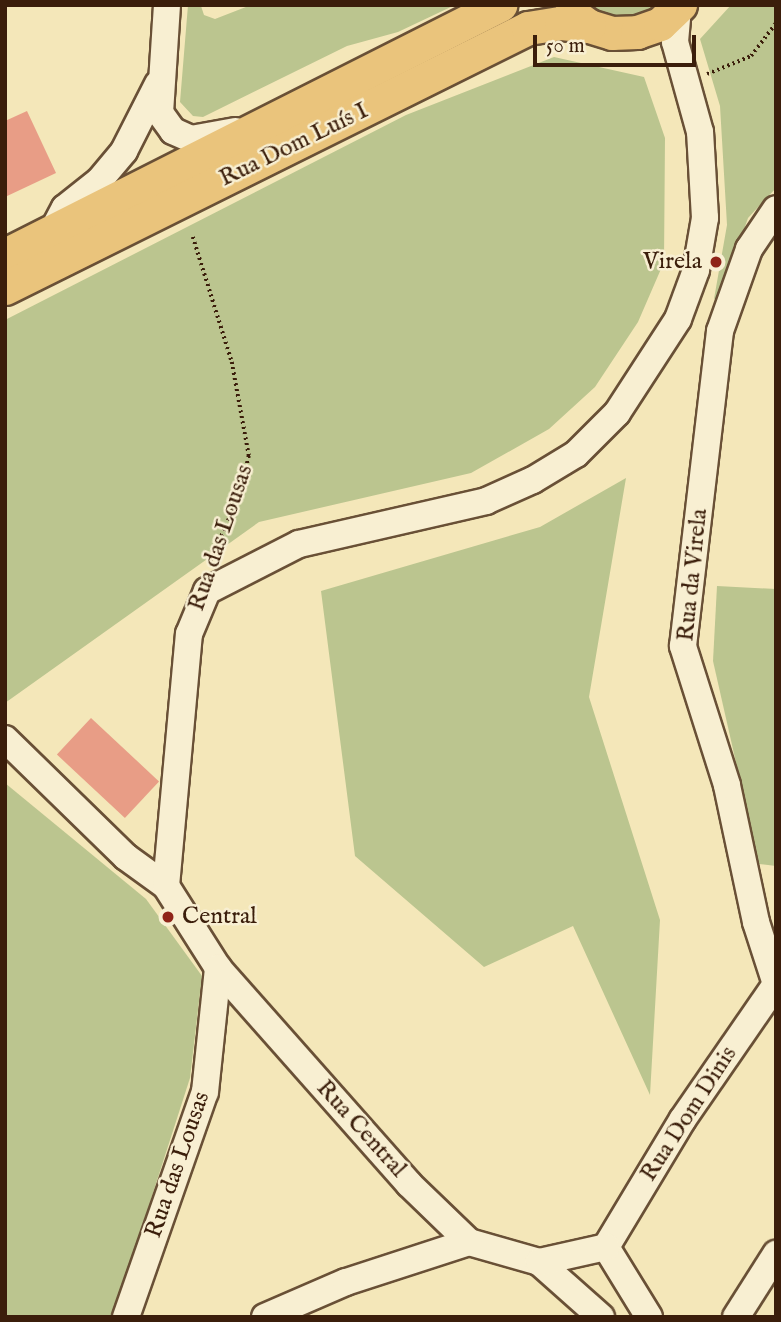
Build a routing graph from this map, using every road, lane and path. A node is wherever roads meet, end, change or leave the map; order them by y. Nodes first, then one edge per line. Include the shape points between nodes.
1 (167, 5) edge
2 (500, 5) edge
3 (679, 7) edge
4 (577, 16) edge
5 (776, 23) edge
6 (622, 33) junction
7 (694, 78) junction
8 (159, 82) junction
9 (261, 126) junction
10 (776, 209) edge
11 (52, 232) junction
12 (193, 237) dead end
13 (11, 250) edge
14 (5, 288) edge
15 (678, 319) junction
16 (720, 331) junction
17 (207, 591) junction
18 (5, 739) edge
19 (166, 886) junction
20 (218, 968) junction
21 (776, 984) edge
22 (469, 1242) junction
23 (606, 1247) junction
24 (776, 1254) edge
25 (539, 1262) junction
26 (126, 1317) edge
27 (265, 1317) edge
28 (601, 1317) edge
29 (649, 1317) edge
30 (736, 1317) edge

1 - 8 street
2 - 9 main road, Rua Dom Luís I
3 - 6 main road via 660,24
3 - 7 street via 675,42
4 - 6 main road, Rua Dom Luís I
4 - 14 main road, Rua Dom Luís I via 528,29
5 - 7 path via 751,56
6 - 7 street via 657,47
7 - 15 street via 705,218 696,270
8 - 9 street via 160,113 173,131 191,139
8 - 11 street via 124,151 99,181 65,208
9 - 11 main road, Rua Dom Luís I
10 - 16 street, Rua da Virela via 749,249
11 - 13 main road, Rua Dom Luís I
12 - 17 path, Rua das Lousas via 232,362 249,456 240,494 209,560
15 - 16 street
15 - 17 street via 617,413 576,454 533,480 486,501 299,544
16 - 21 street, Rua da Virela via 682,646 727,785 756,922
17 - 19 street, Rua das Lousas via 189,634
18 - 19 street via 126,856
19 - 20 street, Rua Central
20 - 22 street, Rua Central via 409,1184
20 - 26 street, Rua das Lousas via 205,1092
21 - 23 street, Rua Dom Dinis via 682,1119
22 - 25 street, Rua Central
22 - 27 street via 346,1282
23 - 25 street
23 - 29 street
24 - 30 street
25 - 28 street, Rua Central

